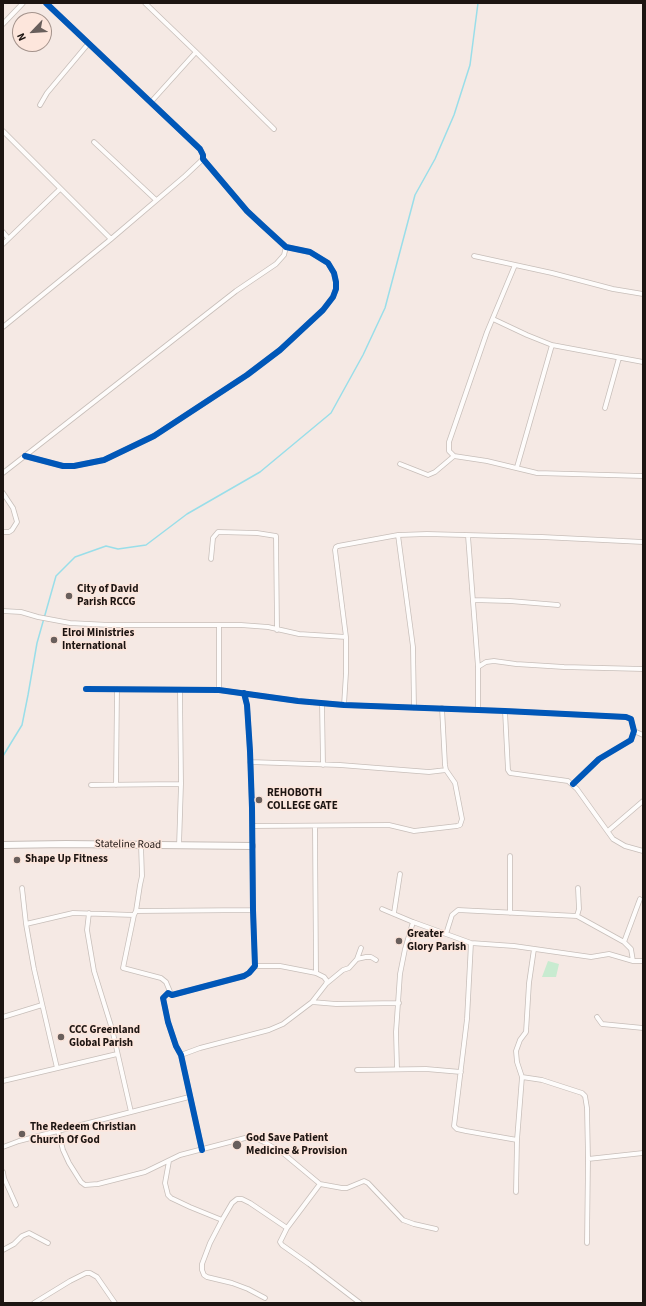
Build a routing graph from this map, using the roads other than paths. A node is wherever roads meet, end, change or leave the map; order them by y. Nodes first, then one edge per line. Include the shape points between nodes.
1 (23, 3) edge
2 (46, 3) edge
3 (145, 3) edge
4 (3, 24) edge
5 (88, 44) junction
6 (196, 52) junction
7 (151, 102) junction
8 (40, 104) dead end
9 (274, 129) dead end
10 (3, 131) edge
11 (94, 142) dead end
12 (203, 159) junction
13 (60, 189) junction
14 (156, 200) junction
15 (3, 232) edge
16 (8, 238) junction
17 (111, 239) junction
18 (3, 244) edge
19 (286, 247) junction
20 (474, 256) dead end
21 (516, 265) junction
22 (643, 294) edge
23 (493, 319) junction
24 (3, 327) edge
25 (552, 345) junction
26 (619, 358) junction
27 (643, 362) edge
28 (605, 408) dead end
29 (25, 456) junction
30 (454, 456) junction
31 (400, 464) dead end
32 (517, 468) junction
33 (3, 473) edge
34 (643, 476) edge
35 (3, 493) edge
36 (3, 532) edge
37 (398, 535) junction
38 (468, 536) junction
39 (643, 542) edge
40 (211, 559) dead end
41 (473, 600) junction
42 (558, 606) dead end
43 (3, 611) edge
44 (219, 625) junction
45 (277, 630) junction
46 (346, 637) junction
47 (478, 667) junction
48 (643, 669) edge
49 (86, 689) dead end
50 (117, 689) junction
51 (180, 690) junction
52 (219, 690) junction
53 (244, 692) junction
54 (322, 703) junction
55 (344, 705) junction
56 (414, 708) junction
57 (442, 708) junction
58 (478, 710) junction
59 (505, 711) junction
60 (634, 731) junction
61 (643, 735) edge
62 (250, 762) junction
63 (324, 765) junction
64 (446, 770) junction
65 (182, 784) junction
66 (573, 784) junction
67 (91, 785) dead end
68 (116, 785) junction
69 (643, 801) edge
70 (252, 826) junction
71 (315, 826) junction
72 (608, 831) junction
73 (3, 845) edge
74 (141, 845) junction
75 (180, 846) junction
76 (252, 846) junction
77 (643, 851) edge
78 (510, 856) dead end
79 (400, 874) dead end
80 (22, 888) dead end
81 (578, 888) dead end
82 (640, 899) dead end
83 (382, 909) dead end
84 (252, 910) junction
85 (89, 913) junction
86 (135, 913) junction
87 (510, 913) junction
88 (394, 914) junction
89 (577, 916) junction
90 (412, 922) junction
91 (26, 924) junction
92 (446, 934) junction
93 (624, 942) junction
94 (471, 943) junction
95 (361, 948) dead end
96 (534, 949) junction
97 (357, 959) junction
98 (376, 960) dead end
99 (633, 961) junction
100 (643, 961) edge
101 (255, 966) junction
102 (316, 973) junction
103 (326, 984) junction
104 (172, 995) junction
105 (312, 1002) junction
106 (399, 1003) junction
107 (42, 1005) junction
108 (597, 1016) dead end
109 (3, 1017) edge
110 (643, 1028) edge
111 (117, 1054) junction
112 (181, 1055) junction
113 (57, 1068) junction
114 (397, 1069) junction
115 (357, 1070) dead end
116 (461, 1072) junction
117 (522, 1077) junction
118 (3, 1081) edge
119 (189, 1097) junction
120 (131, 1112) junction
121 (58, 1131) junction
122 (517, 1140) junction
123 (3, 1147) edge
124 (202, 1150) junction
125 (643, 1153) edge
126 (588, 1159) junction
127 (169, 1161) junction
128 (3, 1172) edge
129 (320, 1184) junction
130 (516, 1192) dead end
131 (16, 1205) dead end
132 (222, 1220) junction
133 (287, 1228) junction
134 (436, 1229) dead end
135 (48, 1243) dead end
136 (587, 1243) dead end
137 (3, 1250) edge
138 (265, 1298) dead end
139 (34, 1303) edge
140 (115, 1303) edge
141 (360, 1303) edge

1 - 4 street
2 - 5 street
3 - 6 street
5 - 7 street
5 - 8 street
6 - 7 street
6 - 9 street
7 - 12 street via 200,148
10 - 13 street
11 - 14 street
12 - 14 street
12 - 19 street via 247,211
13 - 16 street
13 - 17 street
14 - 17 street
15 - 16 street
16 - 18 street
17 - 24 street
19 - 29 street via 284,255 276,264 236,291
19 - 29 street via 310,252 328,263 334,273 336,289 323,310 280,350 190,414 154,436 104,460 74,466 59,465
20 - 21 street
21 - 22 street
21 - 23 street
23 - 25 street
23 - 30 street via 449,442 449,451
25 - 26 street
25 - 32 street
26 - 27 street
26 - 28 street
29 - 33 street
30 - 31 street via 428,475
30 - 32 street
32 - 34 street via 537,473
35 - 36 street via 13,508 17,522 10,532
37 - 38 street
37 - 46 street via 336,547
37 - 56 street via 413,647
38 - 39 street
38 - 41 street
40 - 45 street via 213,538 218,532 276,536
41 - 42 street
41 - 47 street
43 - 44 street via 21,612 70,623
44 - 45 street via 246,625
44 - 52 street
45 - 46 street
46 - 55 street
47 - 48 street via 494,661 557,667
47 - 58 street
49 - 50 street
50 - 51 street
50 - 68 street
51 - 52 street
51 - 65 street
52 - 53 street
53 - 54 street
53 - 62 street
54 - 55 street
54 - 63 street
55 - 56 street
56 - 57 street
57 - 58 street
57 - 64 street
58 - 59 street
59 - 60 street via 629,718 633,722
59 - 66 street via 510,773 564,779
60 - 61 street
60 - 66 street via 629,742 599,759
62 - 63 street
62 - 70 street
63 - 64 street via 429,772
64 - 71 street via 455,783 462,819 460,825 414,831 389,825
65 - 68 street
65 - 75 street
66 - 72 street
67 - 68 street
69 - 72 street
70 - 71 street
70 - 76 street
71 - 102 street
72 - 77 street via 617,842
73 - 74 street, Stateline Road
74 - 75 street, Stateline Road
74 - 86 street via 142,876
75 - 76 street, Stateline Road
76 - 84 street
78 - 87 street
79 - 88 street
80 - 91 street
81 - 89 street
82 - 93 street
83 - 88 street
84 - 86 street
84 - 101 street
85 - 86 street
85 - 91 street via 73,913
85 - 111 street via 87,930 94,972
86 - 104 street via 123,968 161,978 166,982
87 - 89 street
87 - 92 street via 458,910 452,915
88 - 90 street
89 - 93 street
90 - 92 street
90 - 106 street via 403,961
91 - 107 street
92 - 94 street
93 - 99 street via 631,949
94 - 96 street
94 - 116 street
95 - 97 street
96 - 99 street via 591,957 609,954
96 - 117 street via 528,983 526,1032 516,1051
97 - 98 street via 371,957
97 - 103 street
99 - 100 street
101 - 102 street via 280,966
101 - 104 street via 244,976
102 - 103 street via 324,977
103 - 105 street
104 - 112 street via 165,995 163,1001
105 - 106 street
105 - 112 street via 283,1024 270,1030
106 - 114 street via 396,1032
107 - 109 street
107 - 113 street
108 - 110 street via 602,1024
111 - 113 street
111 - 120 street
112 - 119 street
113 - 118 street
114 - 115 street
114 - 116 street
116 - 122 street via 455,1127
117 - 122 street
117 - 126 street via 542,1080 583,1094 587,1108
119 - 120 street
119 - 124 street
120 - 121 street
121 - 123 street
121 - 127 street via 69,1163 86,1186 145,1172
122 - 130 street
124 - 127 street
124 - 129 street via 253,1137 284,1154
125 - 126 street
126 - 136 street
127 - 132 street via 165,1183 168,1195
128 - 131 street
129 - 133 street
129 - 134 street via 347,1188 364,1181 403,1220
132 - 133 street via 232,1203 236,1199 242,1199
132 - 138 street via 202,1264 204,1275 243,1287
133 - 141 street via 280,1239 282,1245
135 - 137 street via 29,1233
139 - 140 street via 70,1281 90,1273 97,1277

